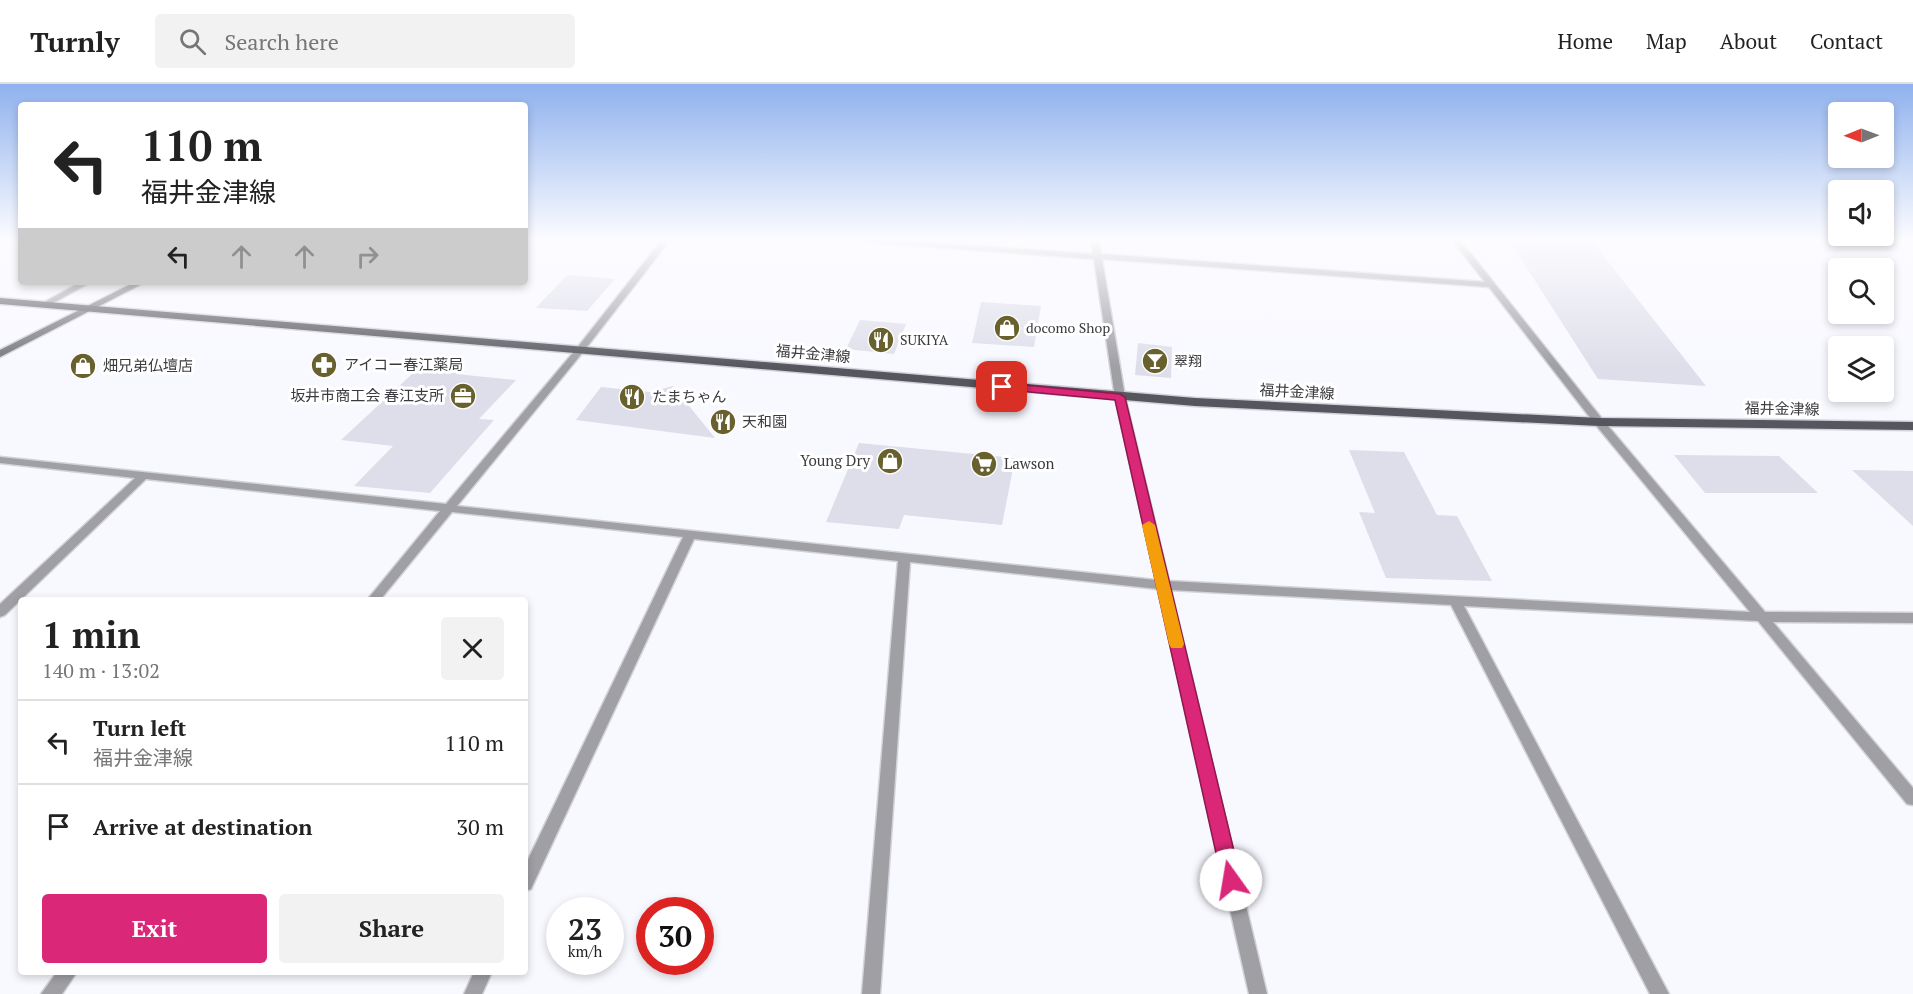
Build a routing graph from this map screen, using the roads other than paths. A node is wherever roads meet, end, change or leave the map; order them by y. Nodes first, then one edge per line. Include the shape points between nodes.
1 (633, 282) edge
2 (1101, 282) edge
3 (1459, 282) edge
4 (1490, 282) edge
5 (81, 285) edge
6 (136, 285) edge
7 (1492, 285) junction
8 (0, 301) edge
9 (43, 304) junction
10 (89, 309) junction
11 (580, 350) junction
12 (0, 354) edge
13 (1120, 397) junction
14 (1599, 422) junction
15 (1913, 426) edge
16 (0, 460) edge
17 (143, 476) junction
18 (448, 509) junction
19 (690, 535) junction
20 (904, 558) junction
21 (1162, 585) junction
22 (375, 597) edge
23 (1455, 601) junction
24 (0, 612) edge
25 (1761, 617) junction
26 (1913, 618) edge
27 (1913, 799) edge
28 (528, 878) edge
29 (66, 975) edge
30 (482, 975) edge
31 (50, 994) edge
32 (473, 994) edge
33 (871, 994) edge
34 (1258, 994) edge
35 (1660, 994) edge

1 - 11 street
2 - 13 street
3 - 7 street
4 - 7 street
5 - 9 street
6 - 10 main road
7 - 14 street
8 - 9 main road, 福井金津線
9 - 10 main road, 福井金津線
10 - 11 main road, 福井金津線
10 - 12 main road
11 - 13 main road, 福井金津線
11 - 18 street
13 - 14 main road, 福井金津線
13 - 21 street
14 - 15 main road, 福井金津線
14 - 25 street
16 - 17 street
17 - 18 street
17 - 24 street
18 - 19 street
18 - 22 street
19 - 20 street
19 - 28 street
20 - 21 street
20 - 33 street
21 - 23 street
21 - 34 street
23 - 25 street
23 - 35 street
25 - 26 street
25 - 27 street
29 - 31 street
30 - 32 street

